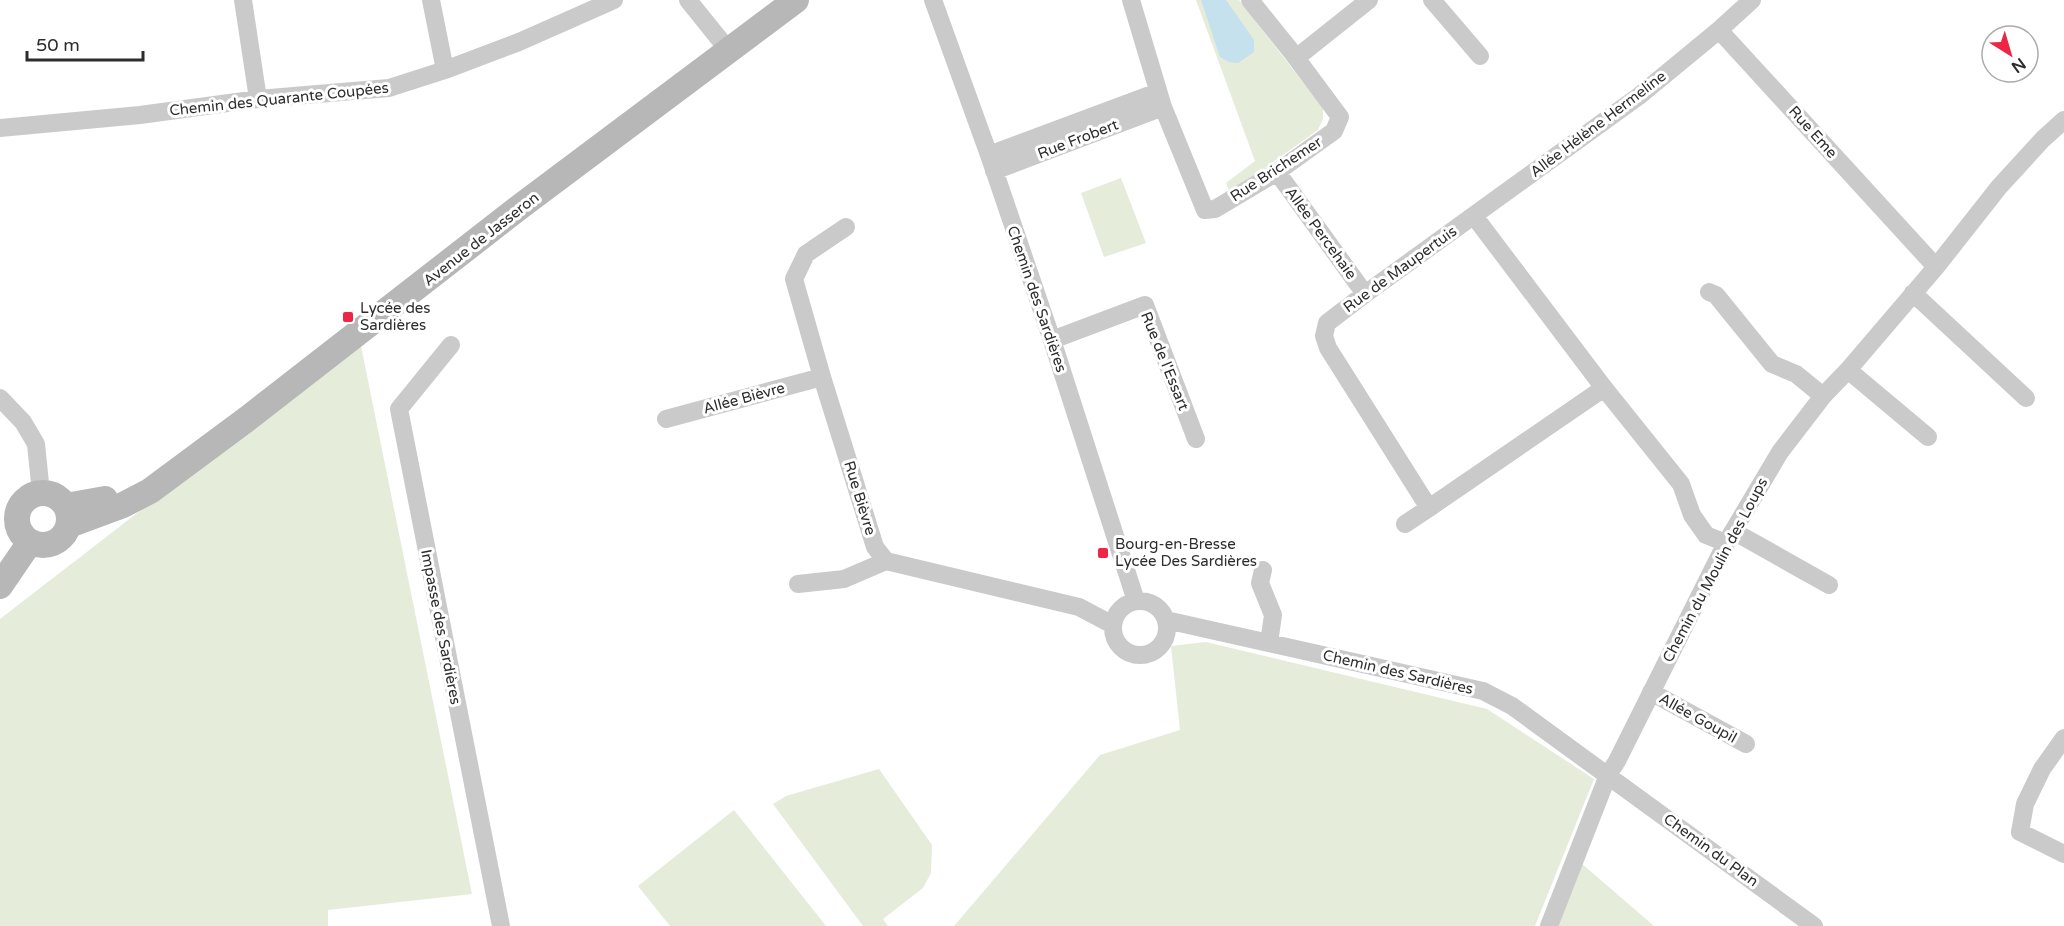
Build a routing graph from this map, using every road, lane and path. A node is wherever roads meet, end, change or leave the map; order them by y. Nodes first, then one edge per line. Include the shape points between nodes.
1 (243, 0) edge
2 (430, 0) edge
3 (614, 0) edge
4 (688, 0) edge
5 (775, 0) edge
6 (796, 0) edge
7 (933, 0) edge
8 (1131, 0) edge
9 (1250, 0) edge
10 (1369, 0) edge
11 (1432, 0) edge
12 (1752, 0) edge
13 (1719, 30) junction
14 (725, 46) junction
15 (1480, 56) dead end
16 (1296, 58) junction
17 (446, 70) junction
18 (258, 99) junction
19 (1160, 99) junction
20 (2064, 120) edge
21 (0, 128) edge
22 (992, 163) junction
23 (1277, 172) junction
24 (1474, 216) junction
25 (846, 227) dead end
26 (1936, 267) junction
27 (1709, 292) dead end
28 (1913, 293) junction
29 (1365, 294) junction
30 (1052, 340) junction
31 (451, 345) dead end
32 (1848, 370) junction
33 (822, 377) junction
34 (1604, 388) junction
35 (1823, 396) junction
36 (0, 398) edge
37 (2026, 398) dead end
38 (666, 419) dead end
39 (1928, 437) dead end
40 (1196, 439) dead end
41 (41, 493) junction
42 (1429, 508) junction
43 (67, 515) junction
44 (1405, 524) dead end
45 (1730, 537) junction
46 (30, 542) junction
47 (886, 561) junction
48 (1263, 570) dead end
49 (798, 584) dead end
50 (1829, 585) dead end
51 (0, 586) edge
52 (1136, 601) junction
53 (1166, 620) junction
54 (1113, 625) junction
55 (1210, 630) junction
56 (1164, 641) junction
57 (1269, 643) junction
58 (1651, 692) junction
59 (2064, 738) edge
60 (1746, 744) dead end
61 (1608, 775) junction
62 (2064, 854) edge
63 (501, 926) edge
64 (1549, 926) edge
65 (1814, 926) edge

1 - 18 street
2 - 17 street
3 - 17 street, Chemin des Quarante Coupées
4 - 14 street
5 - 14 main road, Avenue de Jasseron
6 - 14 main road, Avenue de Jasseron
7 - 22 street, Chemin des Sardières
8 - 19 street, Rue Brichemer
9 - 16 street, Rue Brichemer
10 - 16 street
11 - 15 street
12 - 13 street
13 - 24 street, Allée Hélène Hermeline via 1639,96
13 - 26 street, Rue Eme
14 - 43 main road, Avenue de Jasseron via 404,282 146,484
16 - 23 street, Rue Brichemer via 1340,117 1334,130
17 - 18 street, Chemin des Quarante Coupées via 389,88
18 - 21 street, Chemin des Quarante Coupées
19 - 22 street, Rue Frobert
19 - 23 street, Rue Brichemer via 1205,210 1215,209
20 - 26 street, Chemin du Moulin des Loups via 1999,187
22 - 30 street, Chemin des Sardières
23 - 29 street, Allée Percehaie
24 - 29 street, Rue de Maupertuis
24 - 34 street
25 - 33 street, Rue Bièvre via 806,254 794,279
26 - 28 street, Chemin du Moulin des Loups
27 - 35 street via 1716,295 1772,364 1796,374
28 - 32 street, Chemin du Moulin des Loups
28 - 37 street
29 - 42 street, Rue de Maupertuis via 1326,323 1323,336
30 - 40 street, Rue de l'Essart via 1145,305
30 - 52 street, Chemin des Sardières
31 - 63 street, Impasse des Sardières via 399,409
32 - 35 street, Chemin du Moulin des Loups
32 - 39 street
33 - 38 street, Allée Bièvre
33 - 47 street, Rue Bièvre via 875,547
34 - 42 street
34 - 45 street via 1681,484 1692,515 1706,535
35 - 45 street, Chemin du Moulin des Loups via 1780,452
36 - 41 street via 23,422 36,444
41 - 43 main road via 58,498
41 - 46 main road via 25,501 19,510 19,528
42 - 44 street
43 - 46 main road via 59,540 38,545
45 - 50 street
45 - 58 street, Chemin du Moulin des Loups
46 - 51 main road
47 - 49 street via 844,579
47 - 54 street via 1079,607
48 - 57 street via 1260,583 1273,615
52 - 53 street via 1155,605
52 - 54 street via 1121,608
53 - 55 street, Chemin des Sardières
53 - 56 street
54 - 56 street via 1119,645 1137,655 1150,653
55 - 56 street
55 - 57 street, Chemin des Sardières
57 - 61 street, Chemin des Sardières via 1483,691 1512,705
58 - 60 street, Allée Goupil
58 - 61 street, Chemin du Moulin des Loups
59 - 62 street via 2029,795 2020,832
61 - 64 street, Chemin du Moulin des Loups
61 - 65 street, Chemin du Plan

